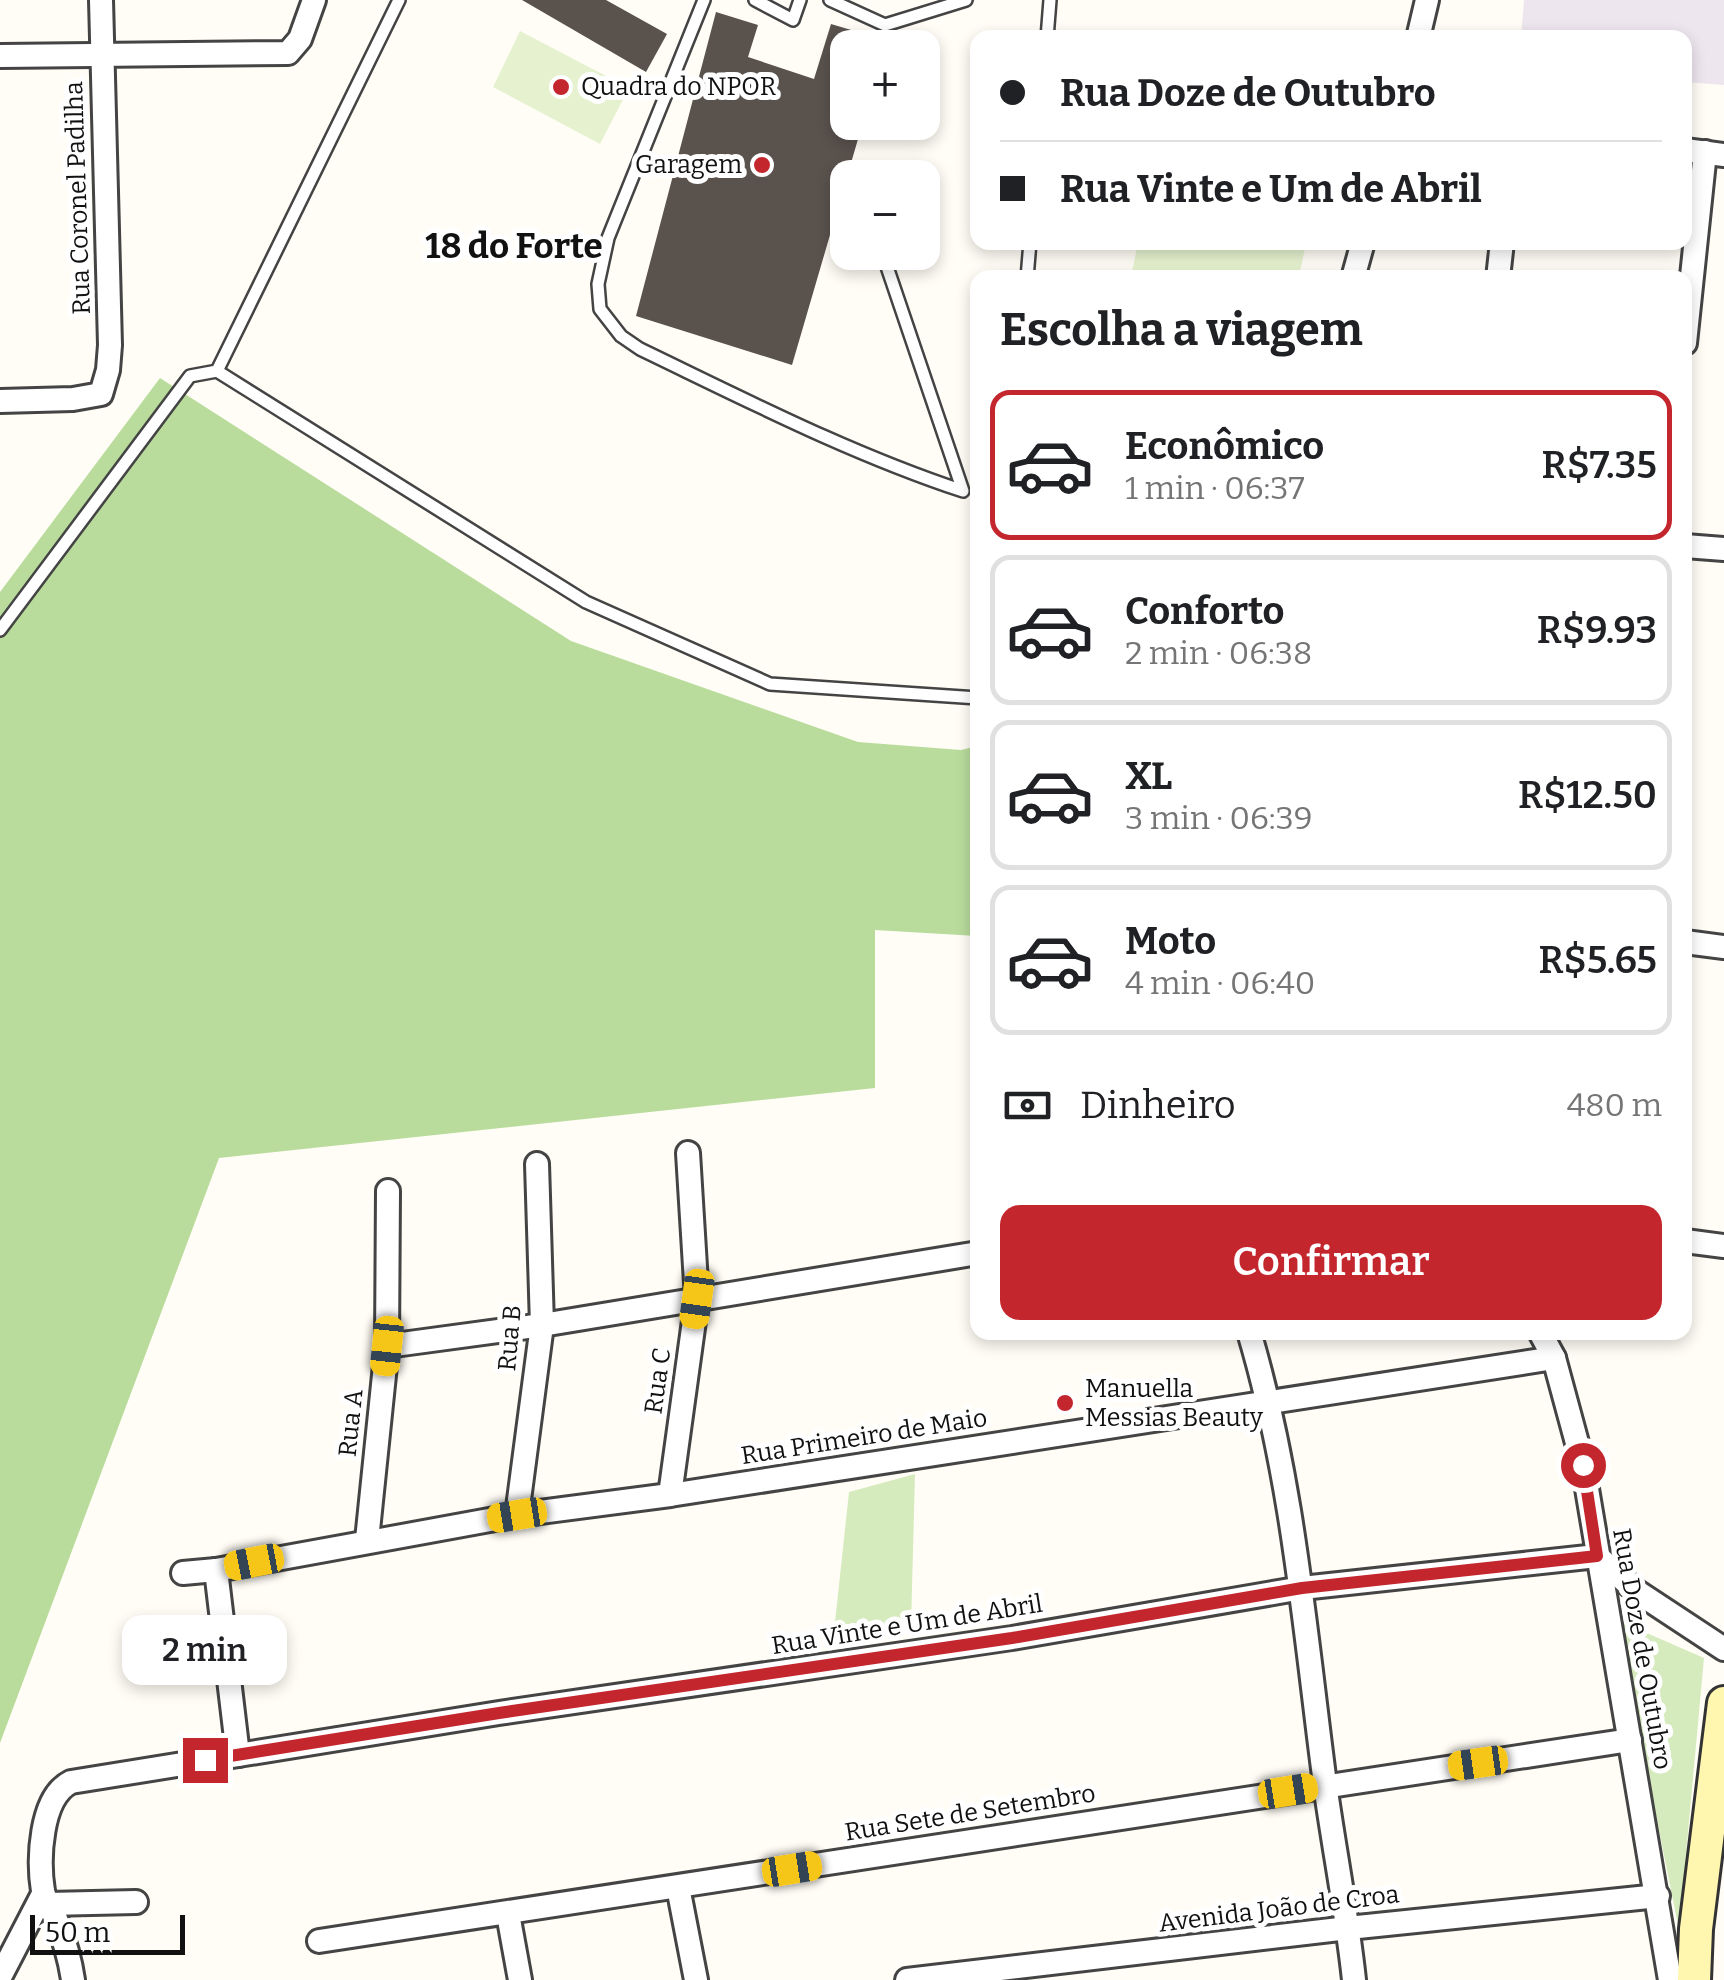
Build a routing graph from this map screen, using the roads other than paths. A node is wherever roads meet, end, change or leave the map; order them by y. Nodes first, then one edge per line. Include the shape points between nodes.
1 (101, 0) edge
2 (314, 0) edge
3 (399, 0) edge
4 (704, 0) edge
5 (756, 0) edge
6 (800, 0) edge
7 (830, 0) edge
8 (966, 0) edge
9 (1050, 0) edge
10 (1427, 0) edge
11 (1048, 30) edge
12 (1420, 30) edge
13 (101, 55) junction
14 (0, 56) edge
15 (1705, 152) edge
16 (888, 270) edge
17 (1692, 276) edge
18 (217, 371) junction
19 (0, 401) edge
20 (1692, 547) edge
21 (1724, 549) edge
22 (0, 630) edge
23 (970, 697) edge
24 (1692, 943) edge
25 (1724, 947) edge
26 (688, 1154) dead end
27 (537, 1164) dead end
28 (388, 1191) dead end
29 (1692, 1242) edge
30 (1724, 1246) edge
31 (970, 1254) edge
32 (697, 1299) junction
33 (542, 1325) junction
34 (1251, 1340) edge
35 (1544, 1340) edge
36 (387, 1346) junction
37 (1554, 1358) junction
38 (1269, 1401) junction
39 (670, 1495) junction
40 (517, 1515) junction
41 (367, 1540) junction
42 (1597, 1556) junction
43 (216, 1570) junction
44 (182, 1573) dead end
45 (1302, 1588) junction
46 (1724, 1648) edge
47 (1724, 1704) edge
48 (1630, 1740) junction
49 (238, 1755) junction
50 (1326, 1785) junction
51 (678, 1887) junction
52 (1658, 1896) junction
53 (46, 1899) junction
54 (136, 1902) dead end
55 (508, 1914) junction
56 (1348, 1928) junction
57 (319, 1941) dead end
58 (0, 1977) edge
59 (73, 1980) edge
60 (520, 1980) edge
61 (696, 1980) edge
62 (907, 1980) edge
63 (1354, 1980) edge
64 (1670, 1980) edge
65 (1694, 1980) edge

1 - 13 street, Rua Coronel Padilha
2 - 13 street via 288,53
3 - 18 lane
4 - 16 lane via 608,238 600,309 640,349 794,423 964,491
5 - 6 lane via 793,20
7 - 8 lane via 885,25
9 - 11 lane
10 - 12 street
13 - 14 street
13 - 19 street, Rua Coronel Padilha via 110,345 101,394
15 - 17 street
18 - 22 lane via 190,376
18 - 23 lane via 586,602 770,684
20 - 21 street
24 - 25 street
26 - 32 street, Rua C
27 - 33 street, Rua B
28 - 36 street, Rua A
29 - 30 street
31 - 32 street
32 - 33 street
32 - 39 street, Rua C
33 - 36 street
33 - 40 street, Rua B
34 - 38 street
35 - 37 street, Rua Doze de Outubro
36 - 41 street, Rua A
37 - 38 street, Rua Primeiro de Maio
37 - 42 street, Rua Doze de Outubro via 1583,1465
38 - 39 street, Rua Primeiro de Maio
38 - 45 street
39 - 40 street, Rua Primeiro de Maio
40 - 41 street, Rua Primeiro de Maio
41 - 43 street, Rua Primeiro de Maio
42 - 45 street, Rua Vinte e Um de Abril
42 - 46 street
42 - 48 street, Rua Doze de Outubro
43 - 44 street, Rua Primeiro de Maio
43 - 49 street
45 - 49 street, Rua Vinte e Um de Abril
45 - 50 street
47 - 65 main road
48 - 50 street, Rua Sete de Setembro
48 - 52 street, Rua Doze de Outubro
49 - 53 street, Rua Vinte e Um de Abril via 72,1782 58,1791 42,1854
50 - 51 street, Rua Sete de Setembro
50 - 56 street
51 - 55 street, Rua Sete de Setembro
51 - 61 street
52 - 56 street, Avenida João de Croa
52 - 64 street, Rua Doze de Outubro
53 - 54 street
53 - 58 street
53 - 59 street
55 - 57 street, Rua Sete de Setembro
55 - 60 street
56 - 62 street, Avenida João de Croa
56 - 63 street

